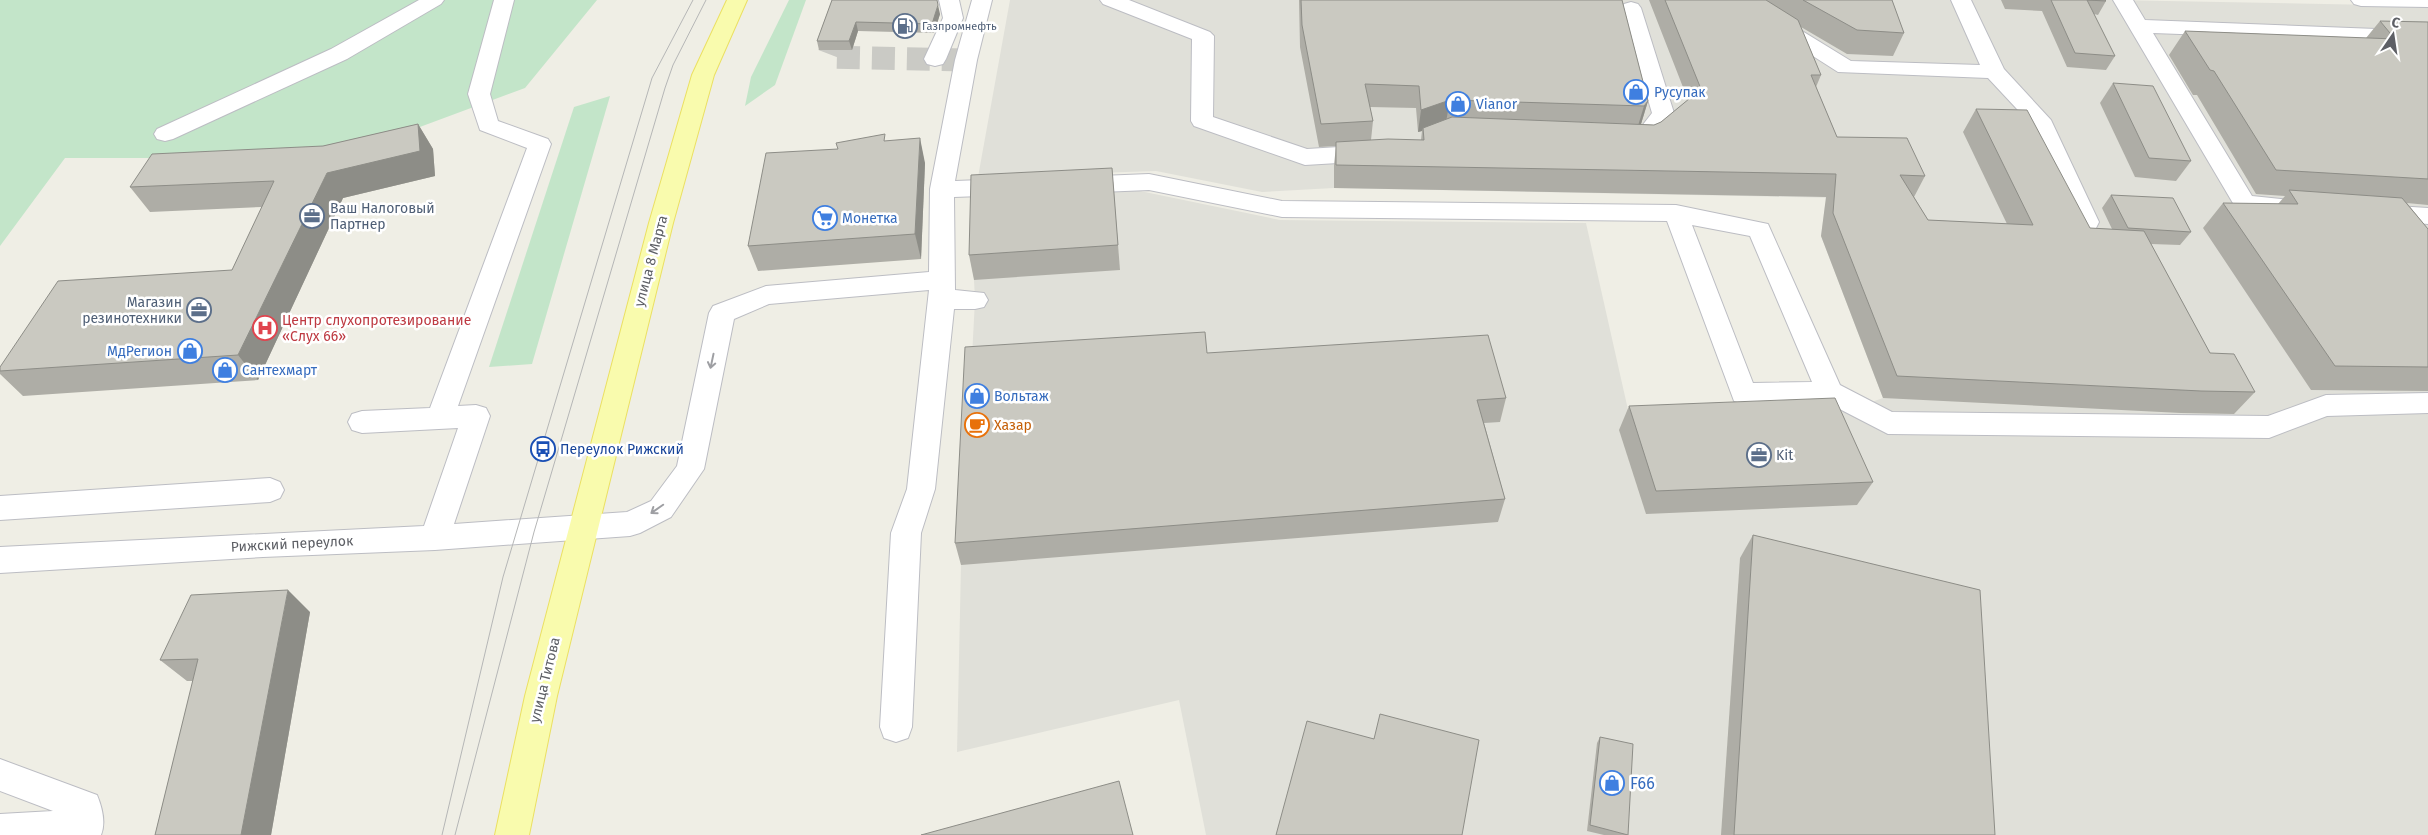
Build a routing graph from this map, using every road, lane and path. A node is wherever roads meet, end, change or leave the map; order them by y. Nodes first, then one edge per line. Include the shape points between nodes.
1 (434, 0) edge
2 (504, 0) edge
3 (737, 0) edge
4 (950, 0) edge
5 (982, 0) edge
6 (1110, 0) edge
7 (1755, 0) edge
8 (1962, 0) edge
9 (2123, 0) edge
10 (2361, 0) edge
11 (2428, 1) edge
12 (1631, 8) dead end
13 (2140, 26) junction
14 (2428, 37) edge
15 (935, 59) dead end
16 (1994, 72) junction
17 (165, 134) dead end
18 (1605, 137) edge
19 (1392, 152) edge
20 (942, 189) junction
21 (2303, 208) edge
22 (2361, 212) edge
23 (1676, 213) junction
24 (2428, 216) edge
25 (2087, 222) edge
26 (942, 289) junction
27 (975, 300) dead end
28 (1830, 392) junction
29 (2428, 403) edge
30 (440, 418) junction
31 (362, 422) dead end
32 (270, 490) dead end
33 (0, 508) edge
34 (584, 527) junction
35 (435, 538) junction
36 (0, 560) edge
37 (896, 727) dead end
38 (0, 776) edge
39 (0, 831) edge
40 (512, 835) edge

1 - 17 street via 339,54
2 - 30 street via 480,94 488,125 540,144
3 - 34 main road, улица 8 Марта via 703,76 693,109
4 - 15 street via 954,18
5 - 20 street via 966,60
6 - 19 street via 1204,36 1202,120 1305,157
7 - 16 street via 1759,13 1846,67
8 - 16 street
9 - 13 street
10 - 11 street
12 - 18 street via 1663,112 1644,139
13 - 14 street
13 - 21 street via 2245,204
16 - 25 street via 2040,120
20 - 23 street via 1149,182 1282,209
20 - 26 street
22 - 24 street
23 - 28 street via 1759,230
23 - 28 street via 1744,394
26 - 27 street
26 -> 34 street, Рижский переулок via 766,295 722,313 690,469 661,509 630,524
26 - 37 street via 921,489 906,532
28 - 29 street via 1888,423 2269,428 2326,406
30 - 31 street
30 - 35 street via 476,416
32 - 33 street
34 - 35 street, Рижский переулок
34 - 40 main road, улица Титова via 540,696
35 - 36 street, Рижский переулок
38 - 39 street via 86,807 86,830 64,827

